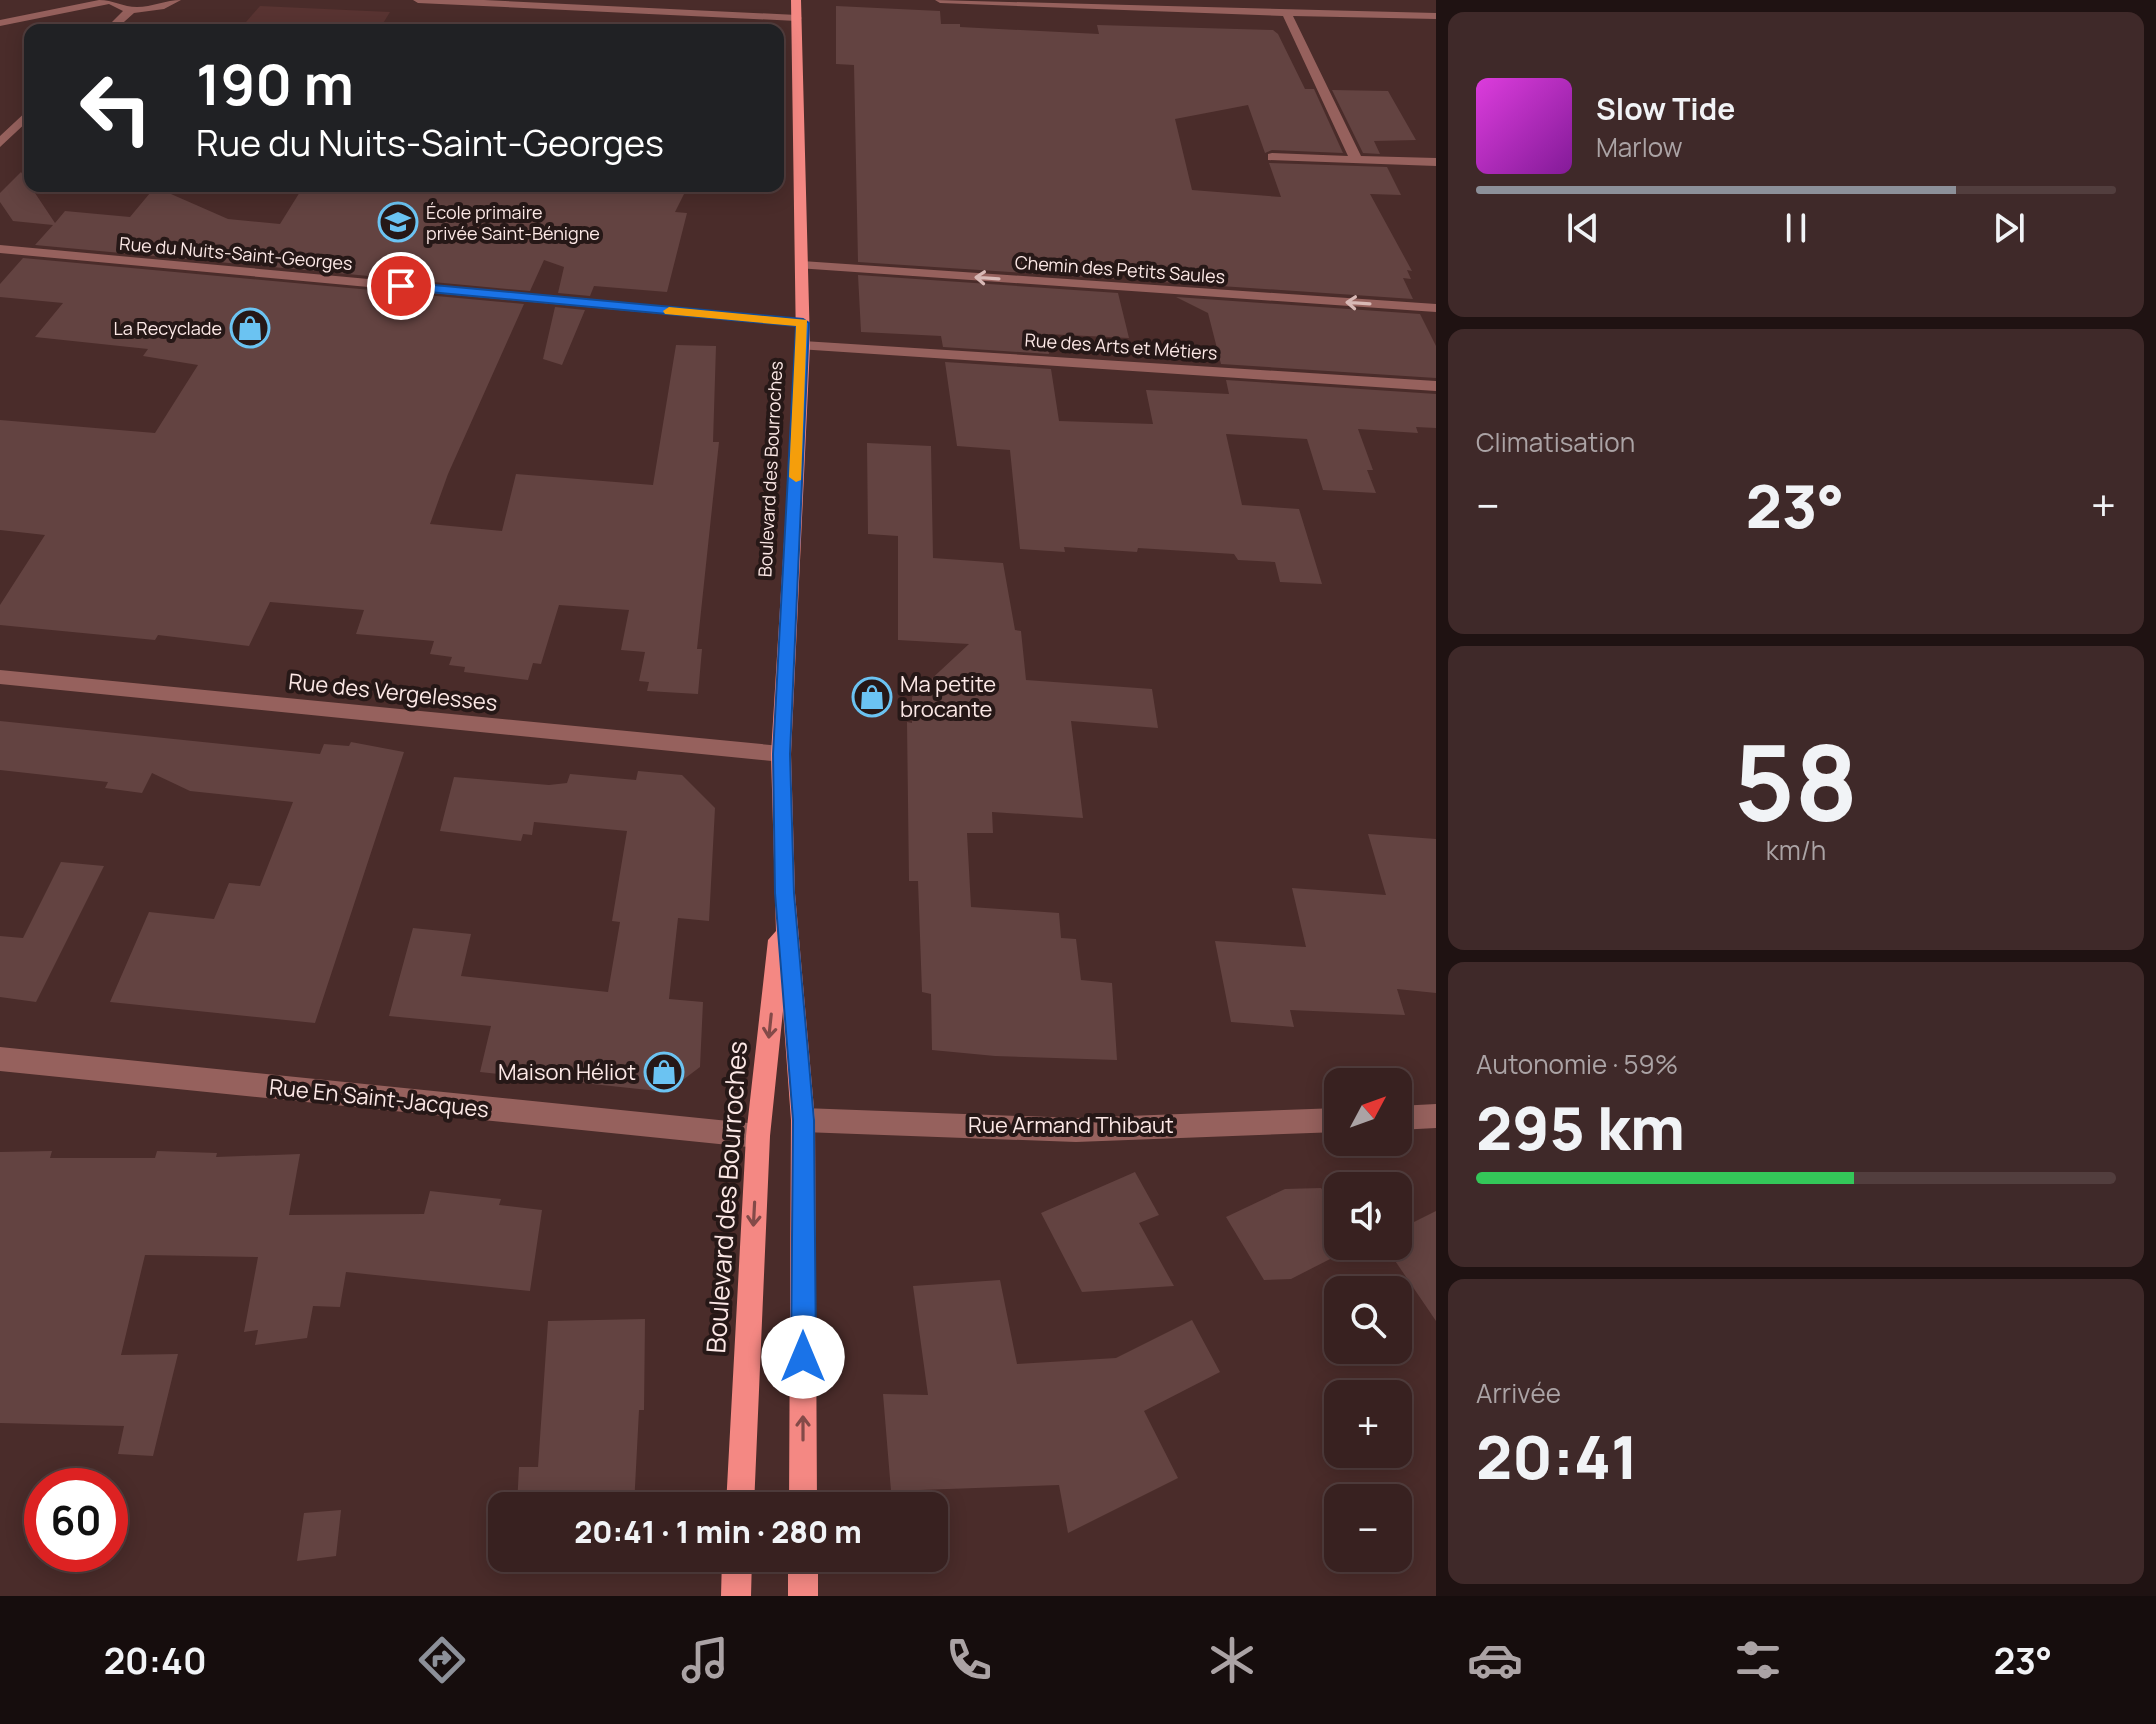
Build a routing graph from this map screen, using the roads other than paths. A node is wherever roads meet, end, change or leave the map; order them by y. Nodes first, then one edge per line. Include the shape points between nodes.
1 (29, 0) edge
2 (176, 0) edge
3 (418, 0) edge
4 (796, 0) edge
5 (940, 0) edge
6 (110, 1) edge
7 (1069, 3) edge
8 (131, 10) junction
9 (1287, 14) junction
10 (1436, 16) edge
11 (23, 18) junction
12 (797, 18) junction
13 (0, 23) edge
14 (116, 24) edge
15 (24, 118) edge
16 (0, 143) edge
17 (1272, 157) dead end
18 (1357, 161) junction
19 (1436, 162) edge
20 (0, 249) edge
21 (802, 265) junction
22 (1436, 308) edge
23 (803, 323) junction
24 (803, 346) junction
25 (1436, 386) edge
26 (0, 677) edge
27 (781, 754) junction
28 (784, 893) junction
29 (0, 1059) edge
30 (1436, 1116) edge
31 (1412, 1117) edge
32 (803, 1120) junction
33 (1324, 1121) edge
34 (758, 1136) junction
35 (741, 1492) edge
36 (803, 1492) edge
37 (737, 1572) edge
38 (803, 1572) edge
39 (736, 1596) edge
40 (803, 1596) edge

1 - 11 street
2 - 8 street
3 - 12 street
4 - 12 main road, Boulevard des Bourroches
5 - 7 street
6 - 8 street
6 - 11 street
7 - 9 street
8 - 14 street
9 - 10 street
9 - 18 street
11 - 13 street
12 - 21 main road, Boulevard des Bourroches
15 - 16 street
17 - 18 street
18 - 19 street
20 - 23 street, Rue du Nuits-Saint-Georges
22 -> 21 street, Chemin des Petits Saules
21 - 23 main road, Boulevard des Bourroches
23 - 24 main road, Boulevard des Bourroches
24 - 25 street, Rue des Arts et Métiers
24 - 27 main road, Boulevard des Bourroches
26 - 27 street, Rue des Vergelesses
27 - 28 main road, Boulevard des Bourroches
28 - 32 main road, Boulevard des Bourroches
28 -> 34 main road, Boulevard des Bourroches
29 - 34 street, Rue En Saint-Jacques
30 - 31 street
32 - 33 street, Rue Armand Thibaut via 1076,1130
36 -> 32 main road, Boulevard des Bourroches
34 -> 35 main road, Boulevard des Bourroches
37 - 39 main road
38 - 40 main road

